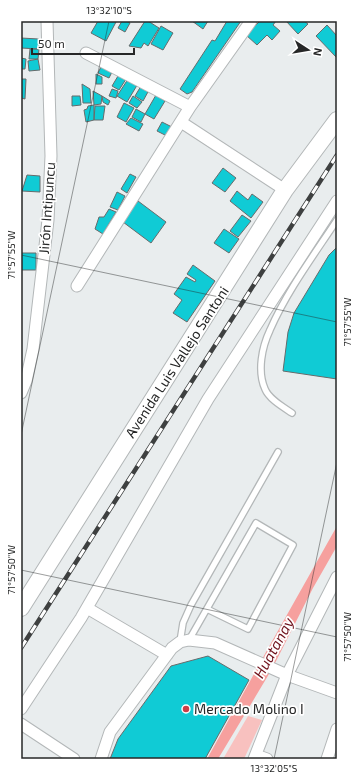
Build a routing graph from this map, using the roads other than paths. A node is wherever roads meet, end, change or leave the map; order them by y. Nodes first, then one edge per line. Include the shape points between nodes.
1 (48, 21) edge
2 (251, 21) edge
3 (86, 53) dead end
4 (190, 107) junction
5 (337, 120) edge
6 (181, 122) junction
7 (286, 190) junction
8 (337, 201) edge
9 (337, 220) edge
10 (77, 286) dead end
11 (21, 393) edge
12 (292, 413) dead end
13 (278, 452) dead end
14 (337, 577) edge
15 (21, 608) edge
16 (87, 608) junction
17 (207, 609) junction
18 (184, 641) junction
19 (167, 655) junction
20 (287, 674) junction
21 (337, 693) edge
22 (21, 708) edge
23 (21, 724) edge
24 (337, 729) edge
25 (255, 757) edge
26 (74, 759) edge
27 (101, 759) edge
28 (267, 759) edge
29 (327, 759) edge

1 - 11 street, Jirón Intipuncu via 51,156 48,220 33,349
2 - 4 street
3 - 4 street
4 - 6 street
5 - 7 street, Avenida Luis Vallejo Santoni
6 - 7 street
6 - 10 street
7 - 15 street, Avenida Luis Vallejo Santoni
8 - 16 street via 208,399
9 - 12 lane via 284,303 270,330 263,354 260,375 265,390
13 - 18 lane via 191,605 183,623
14 - 20 street
16 - 19 street
16 - 22 street
17 - 17 lane via 248,629 293,545 256,523
17 - 18 lane
18 - 19 street via 172,648
18 - 20 street via 215,643
19 - 27 street via 110,732
20 - 21 street
20 - 25 street
23 - 26 street
24 - 29 street
25 - 28 street

